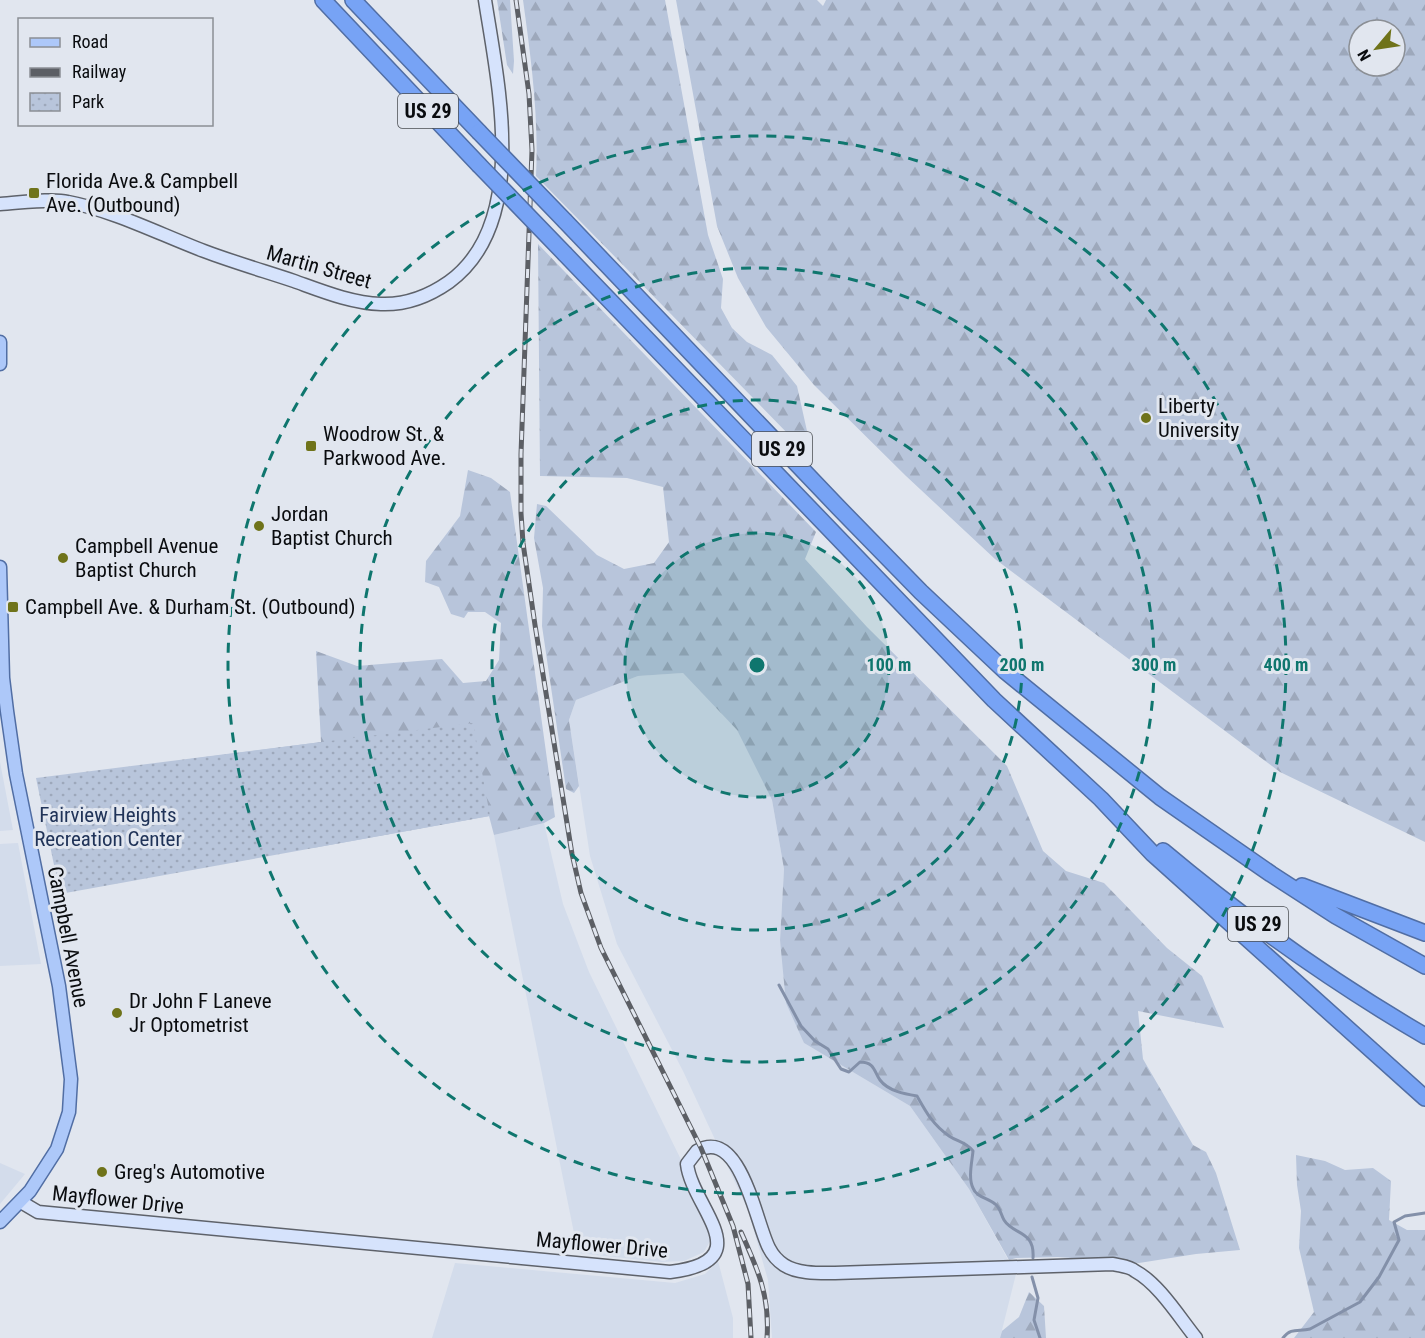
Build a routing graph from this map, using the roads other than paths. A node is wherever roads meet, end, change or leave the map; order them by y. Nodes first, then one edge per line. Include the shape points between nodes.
1 (315, 0) edge
2 (323, 0) edge
3 (353, 0) edge
4 (359, 0) edge
5 (485, 0) edge
6 (380, 27) junction
7 (377, 57) junction
8 (0, 204) edge
9 (0, 342) edge
10 (0, 364) edge
11 (0, 567) edge
12 (1101, 799) junction
13 (1271, 874) junction
14 (1425, 933) edge
15 (1425, 966) edge
16 (1425, 1036) edge
17 (1425, 1098) edge
18 (21, 1202) junction
19 (0, 1222) edge
20 (1196, 1338) edge

1 - 7 highway
2 - 7 highway, US 29
3 - 6 highway, US 29
4 - 6 highway
5 - 8 street, Martin Street via 500,102 501,172 496,204 487,235 466,267 422,298 383,305 348,299 212,254 96,209 65,201
6 - 13 highway, US 29, bridge via 921,592 996,663 1160,797
7 - 12 highway, US 29, bridge via 994,700
9 - 10 main road
11 - 18 main road, Campbell Avenue via 8,722 59,986 71,1079 69,1112 61,1139
12 - 16 highway, US 29 via 1173,859 1332,978
12 - 17 highway via 1153,854
13 - 14 highway
13 - 15 highway, US 29
18 - 19 main road, Campbell Avenue
18 - 20 street, Mayflower Drive via 38,1212 670,1272 704,1263 716,1248 715,1226 687,1164 697,1151 713,1147 727,1154 737,1166 770,1250 791,1269 835,1273 1113,1264 1145,1278

